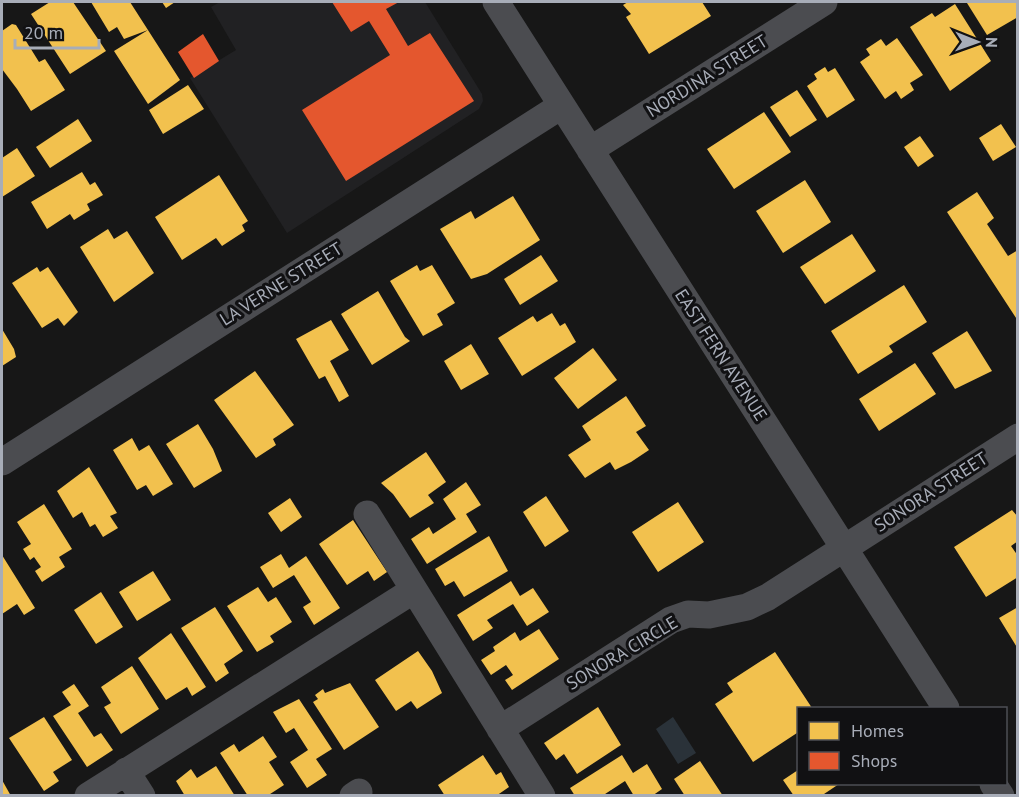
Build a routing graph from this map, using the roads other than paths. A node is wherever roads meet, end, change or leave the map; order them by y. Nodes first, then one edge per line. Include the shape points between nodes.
1 (496, 2) edge
2 (824, 2) edge
3 (561, 106) junction
4 (590, 150) junction
5 (1017, 437) edge
6 (2, 462) edge
7 (367, 514) dead end
8 (844, 548) junction
9 (414, 590) junction
10 (945, 707) edge
11 (500, 729) junction
12 (126, 771) junction
13 (88, 795) edge
14 (142, 795) edge
15 (542, 795) edge

1 - 3 street, EAST FERN AVENUE
2 - 4 street, NORDINA STREET
3 - 4 street, EAST FERN AVENUE
3 - 6 street, LA VERNE STREET
4 - 8 street, EAST FERN AVENUE
5 - 8 street, SONORA STREET
7 - 9 street
8 - 10 street, EAST FERN AVENUE
8 - 11 street, SONORA CIRCLE via 747,607 709,615 688,614 671,620
9 - 11 street
9 - 12 street
11 - 15 street
12 - 13 street
12 - 14 street

